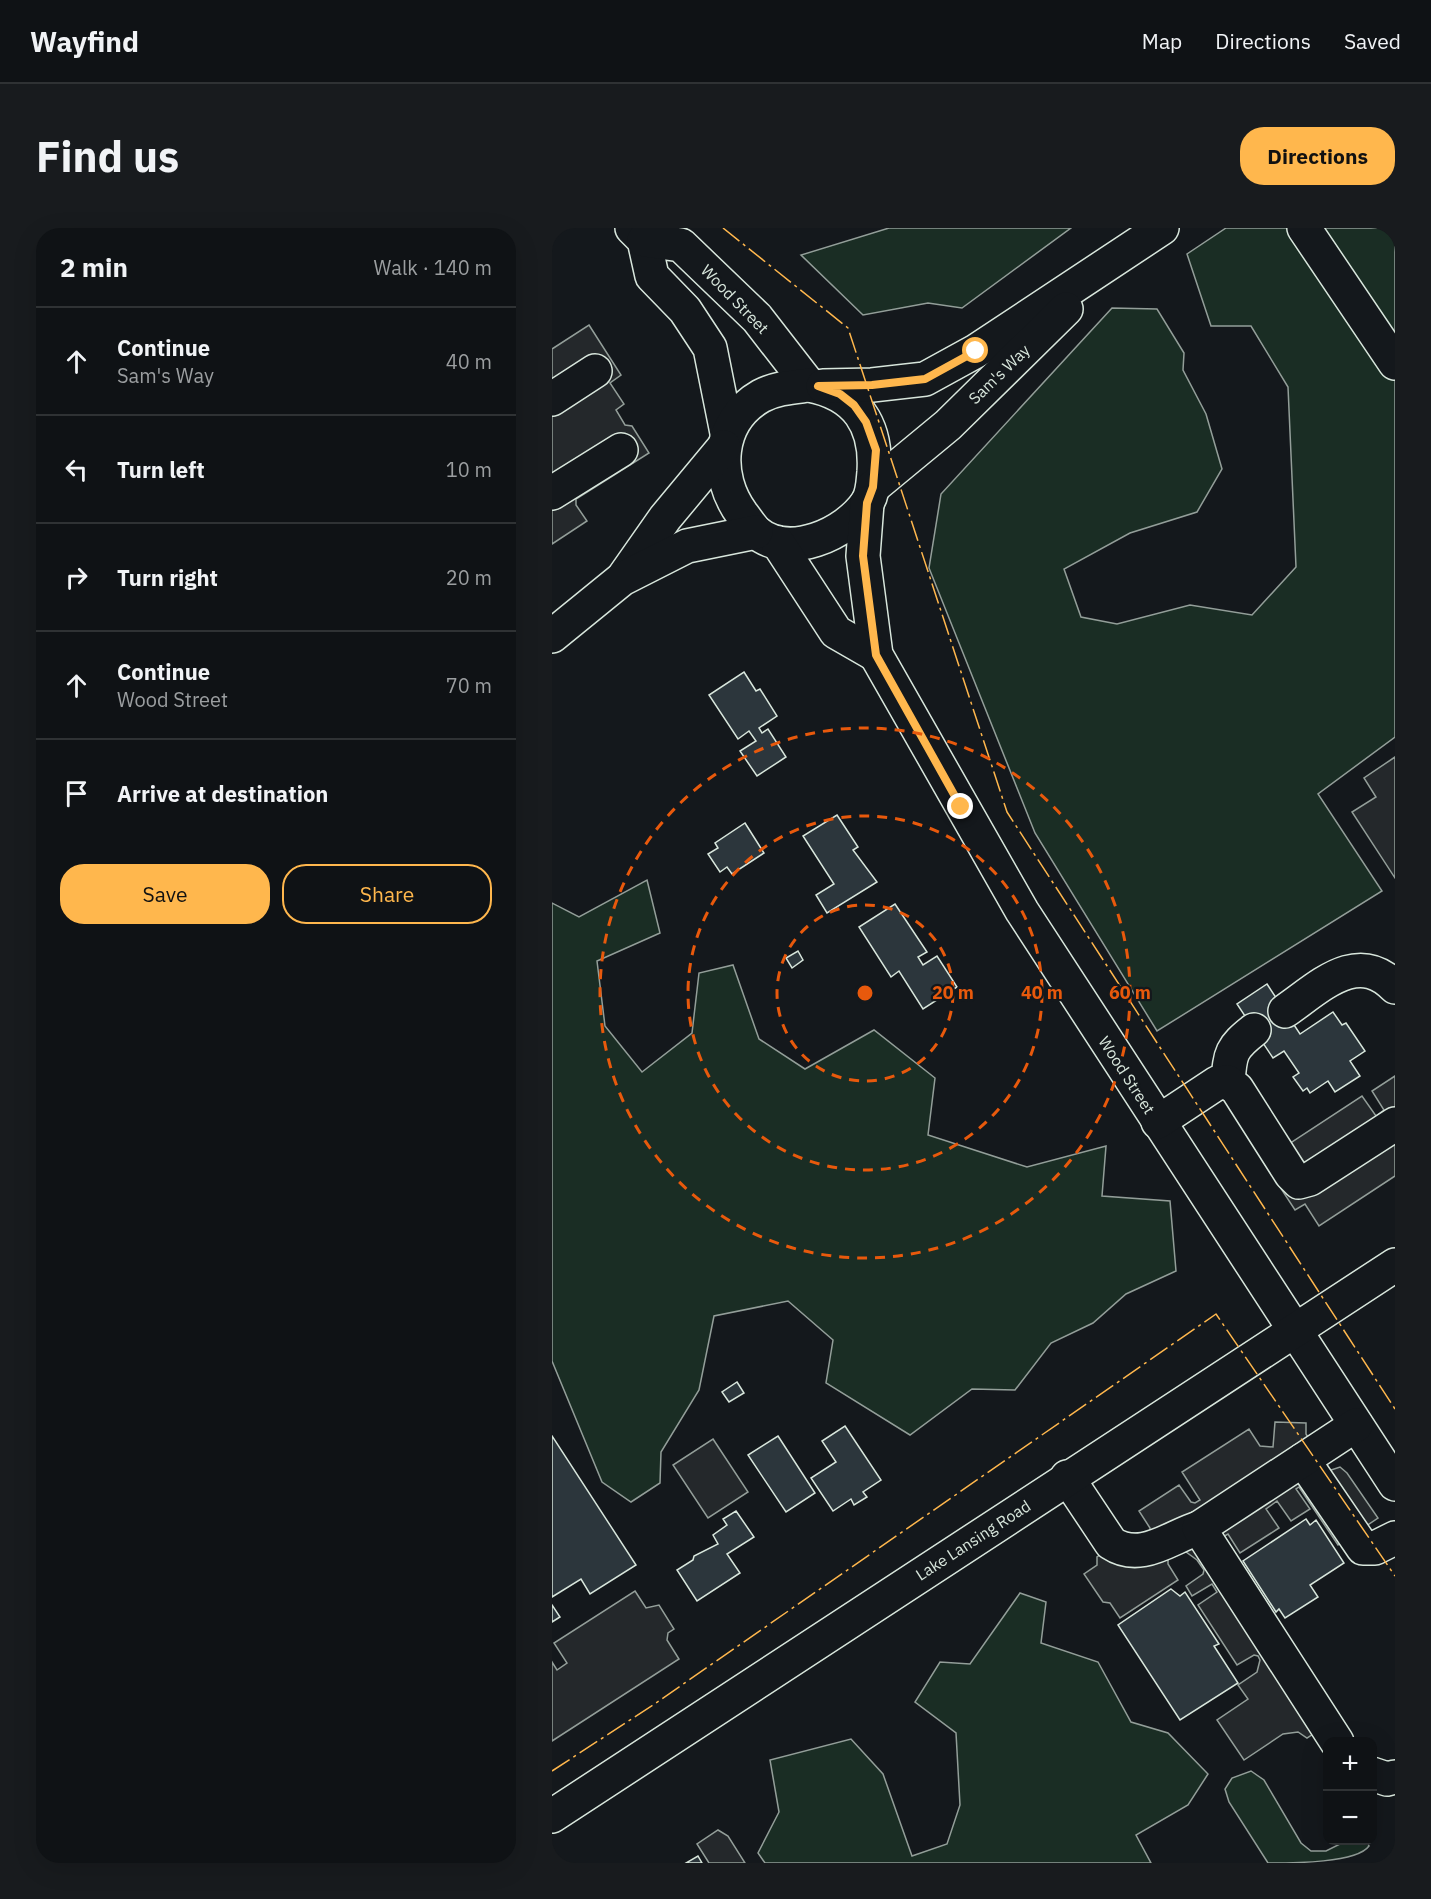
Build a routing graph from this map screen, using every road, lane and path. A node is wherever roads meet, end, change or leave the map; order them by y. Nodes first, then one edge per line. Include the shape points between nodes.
1 (1162, 228) edge
2 (1304, 228) edge
3 (638, 234) edge
4 (1120, 256) junction
5 (1395, 363) edge
6 (595, 371) dead end
7 (814, 385) junction
8 (552, 399) edge
9 (725, 440) junction
10 (621, 450) dead end
11 (552, 493) edge
12 (870, 495) junction
13 (767, 537) junction
14 (622, 579) junction
15 (552, 636) edge
16 (876, 655) junction
17 (1395, 987) edge
18 (1285, 1011) dead end
19 (1254, 1030) dead end
20 (1228, 1082) junction
21 (1158, 1122) junction
22 (1395, 1124) edge
23 (1395, 1265) edge
24 (1295, 1329) junction
25 (1356, 1425) junction
26 (1302, 1460) junction
27 (1391, 1467) edge
28 (1068, 1477) junction
29 (1199, 1528) junction
30 (1395, 1538) edge
31 (1334, 1737) edge
32 (1377, 1776) edge
33 (1395, 1777) edge
34 (552, 1816) edge

1 - 4 street, Sam's Way
2 - 5 street
3 - 7 street, Wood Street via 681,245 757,318
3 - 9 street, Wood Street via 652,276 685,310 710,348
4 - 7 street, Sam's Way via 976,351 925,379 872,385
4 - 12 street, Sam's Way
6 - 8 street
7 - 9 street via 760,397
7 - 12 street via 840,394 866,422 876,450
9 - 13 street via 723,466 728,489
9 - 14 street
10 - 11 street
12 - 13 street via 839,530 809,542
12 - 16 street, Wood Street via 863,556
13 - 14 street via 687,546
13 - 16 street via 836,632
14 - 15 street
16 - 21 street, Wood Street via 1006,885
17 - 18 street via 1381,973 1352,970
19 - 20 street via 1238,1042 1230,1056
20 - 21 street via 1217,1083
20 - 22 street via 1237,1089 1299,1182 1310,1179
21 - 24 street, Wood Street
23 - 24 street, Lake Lansing Road
24 - 25 street, Wood Street
24 - 28 street, Lake Lansing Road
25 - 26 street
25 - 27 street, Wood Street
26 - 29 street
26 - 30 street via 1363,1548 1375,1548
28 - 29 street via 1111,1543 1121,1550 1137,1552 1152,1548
28 - 34 street, Lake Lansing Road
29 - 31 street
32 - 33 street

